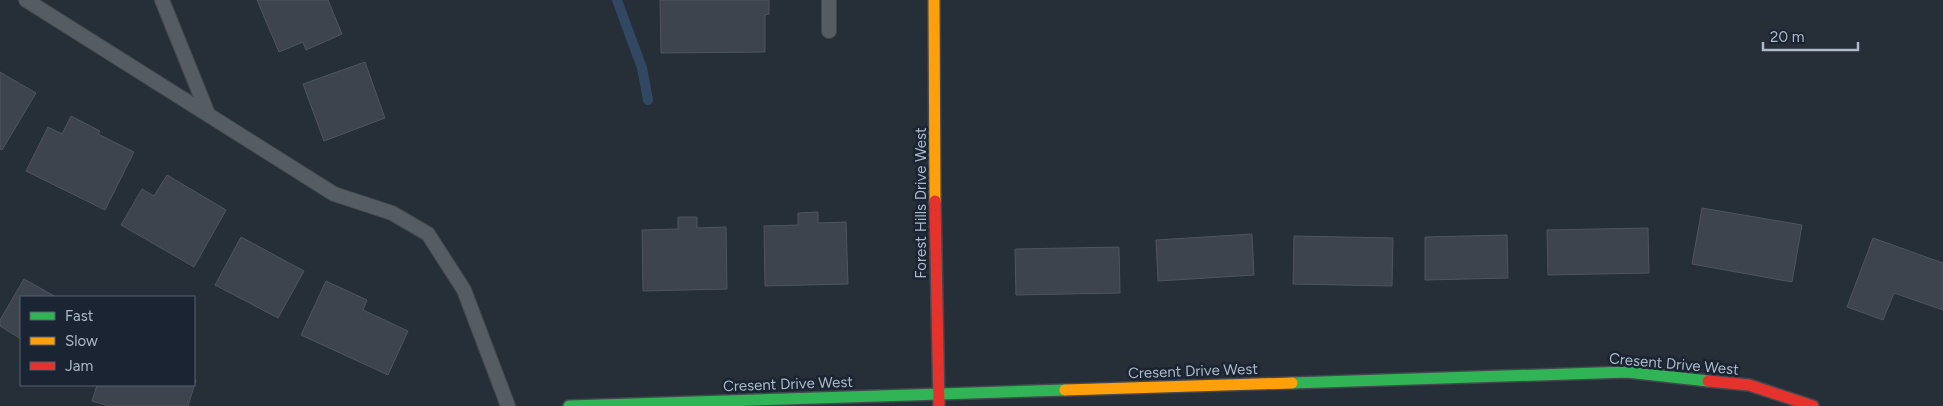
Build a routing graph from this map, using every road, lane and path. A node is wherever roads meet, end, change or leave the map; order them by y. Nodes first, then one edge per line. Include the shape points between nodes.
1 (26, 0) edge
2 (162, 0) edge
3 (829, 0) edge
4 (934, 0) edge
5 (829, 31) dead end
6 (208, 114) junction
7 (939, 400) edge
8 (508, 406) edge
9 (569, 406) edge
10 (1813, 406) edge

1 - 6 lane
2 - 6 lane
3 - 5 lane
4 - 7 street, Forest Hills Drive West
6 - 8 lane via 334,194 392,213 428,234 464,290
7 - 9 street, Cresent Drive West
7 - 10 street, Cresent Drive West via 1627,372 1749,385

